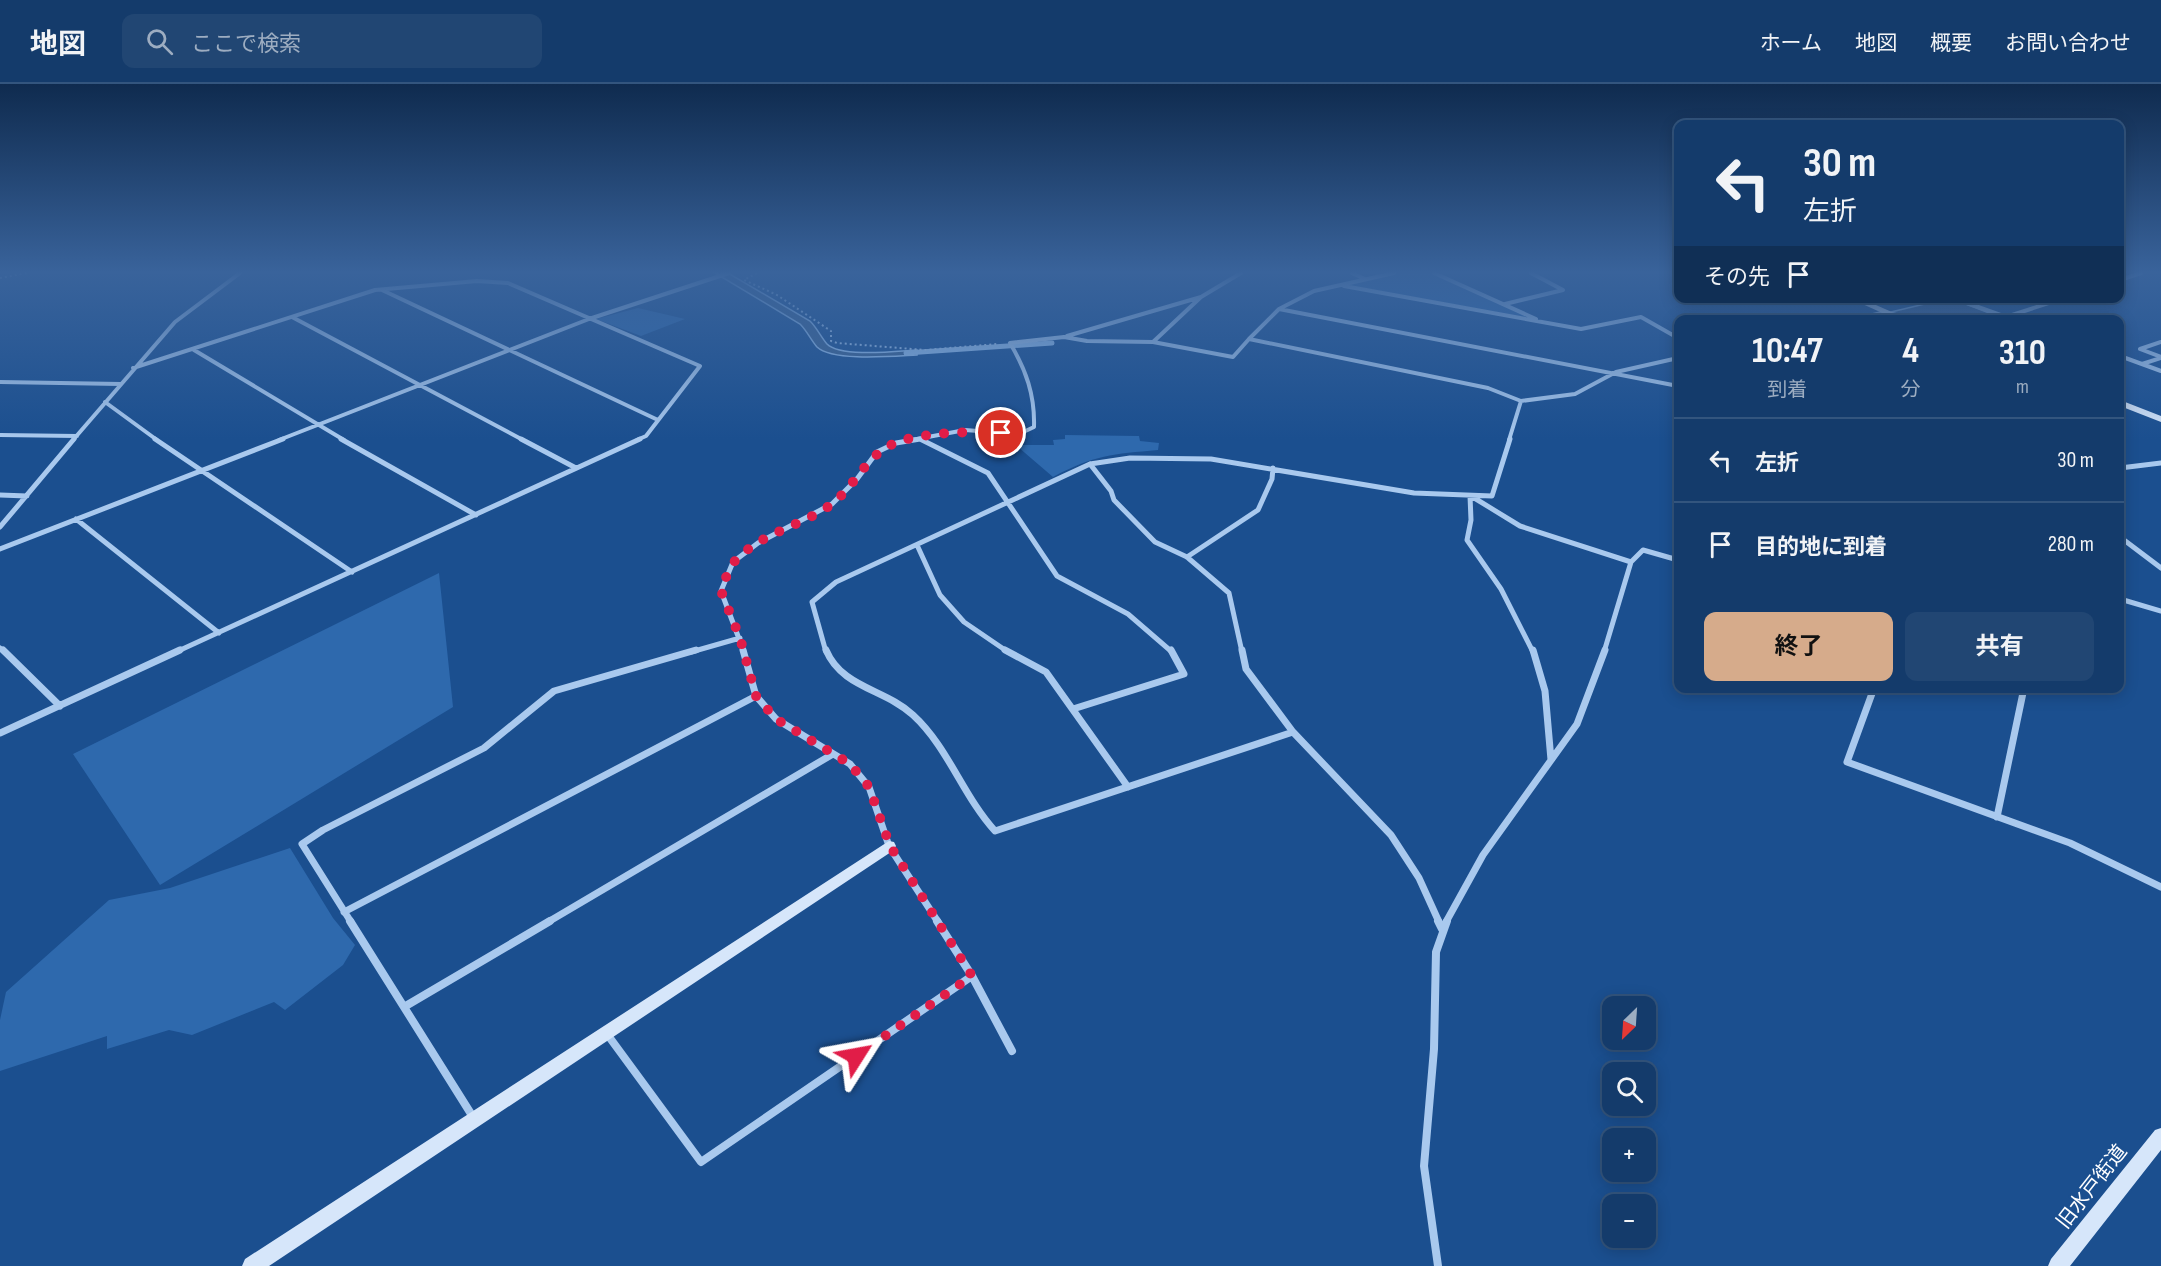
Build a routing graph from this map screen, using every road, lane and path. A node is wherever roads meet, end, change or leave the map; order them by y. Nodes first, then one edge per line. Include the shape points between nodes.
1 (169, 328) edge
2 (259, 328) edge
3 (313, 328) edge
4 (460, 328) edge
5 (566, 328) edge
6 (611, 328) edge
7 (827, 328) edge
8 (1097, 328) edge
9 (1168, 328) edge
10 (1260, 328) edge
11 (1381, 328) edge
12 (1661, 328) edge
13 (1674, 336) edge
14 (1064, 338) junction
15 (1249, 339) junction
16 (1153, 342) junction
17 (2161, 342) edge
18 (1010, 343) junction
19 (194, 350) junction
20 (507, 351) junction
21 (2124, 357) edge
22 (2161, 357) edge
23 (1674, 359) edge
24 (2142, 364) junction
25 (133, 368) junction
26 (2161, 371) edge
27 (1616, 372) junction
28 (0, 382) edge
29 (121, 384) junction
30 (419, 385) junction
31 (1674, 385) edge
32 (1521, 401) junction
33 (105, 402) junction
34 (2124, 405) edge
35 (2161, 419) edge
36 (658, 420) junction
37 (317, 425) junction
38 (0, 435) edge
39 (77, 436) junction
40 (919, 439) junction
41 (2161, 463) edge
42 (1090, 464) junction
43 (576, 468) junction
44 (1273, 468) junction
45 (2124, 468) edge
46 (199, 471) junction
47 (0, 495) edge
48 (27, 496) junction
49 (1470, 496) junction
50 (1009, 502) junction
51 (476, 515) junction
52 (76, 519) junction
53 (0, 527) edge
54 (2124, 540) edge
55 (917, 545) junction
56 (0, 549) edge
57 (1187, 556) junction
58 (1674, 559) edge
59 (1630, 562) junction
60 (2161, 568) edge
61 (352, 572) junction
62 (2124, 600) edge
63 (2161, 610) edge
64 (219, 633) junction
65 (740, 638) junction
66 (0, 648) edge
67 (1872, 693) edge
68 (2023, 693) edge
69 (756, 696) junction
70 (60, 706) junction
71 (1073, 709) junction
72 (1293, 732) junction
73 (0, 733) edge
74 (833, 754) junction
75 (1551, 760) junction
76 (1128, 787) junction
77 (1997, 817) junction
78 (890, 846) junction
79 (2161, 886) edge
80 (344, 912) junction
81 (1442, 929) junction
82 (972, 976) junction
83 (404, 1007) junction
84 (606, 1034) junction
85 (1012, 1051) dead end
86 (476, 1120) junction
87 (2161, 1136) edge
88 (252, 1266) edge
89 (1438, 1266) edge
90 (2058, 1266) edge

1 - 25 street
2 - 19 street
3 - 30 street
4 - 20 street
5 - 20 street
6 - 36 street via 700,366
7 - 18 path via 831,331 831,341 837,343 925,350
8 - 14 street
9 - 16 street
10 - 15 street
11 - 27 street
12 - 13 street
14 - 16 street
14 - 18 street
15 - 16 street via 1233,357
15 - 32 street via 1488,388
17 - 22 street via 2140,349
18 - 40 street via 1025,366 1033,391 1034,427 1019,434 964,430
19 - 25 street
19 - 37 street
20 - 30 street
20 - 36 street
21 - 24 street
22 - 24 street
23 - 27 street
24 - 26 street
25 - 29 street
27 - 31 street
27 - 32 street via 1575,394
28 - 29 street
29 - 33 street
30 - 37 street
30 - 43 street
32 - 49 street via 1492,496
33 - 39 street
33 - 46 street
34 - 35 street
36 - 43 street via 646,436
37 - 46 street
37 - 51 street
38 - 39 street
39 - 48 street
40 - 50 street via 988,473
40 - 65 street via 877,452 832,504 758,543 733,562 721,591
41 - 45 street
42 - 44 street via 1160,454
42 - 50 street
42 - 57 street via 1114,500 1155,542
43 - 51 street
44 - 49 street via 1415,494
44 - 57 street via 1258,510
46 - 52 street
46 - 61 street
47 - 48 street
48 - 53 street
49 - 59 street via 1520,526
49 - 75 street via 1467,540 1494,575 1524,632 1543,681
50 - 55 street
50 - 71 street via 1057,576 1128,614 1170,650 1184,674
51 - 61 street
52 - 56 street
52 - 64 street
54 - 60 street
55 - 71 street via 940,595 964,622 997,646 1046,672
55 - 76 street via 836,582 812,602 822,644 838,671 912,714 948,759 982,819 995,831
57 - 72 street via 1229,593 1246,669
58 - 59 street via 1643,550
59 - 75 street via 1577,724
61 - 64 street
62 - 63 street
64 - 70 street
65 - 69 street
65 - 80 street via 554,691 484,748 302,844
66 - 70 street
67 - 77 street via 1847,762
68 - 77 street
69 - 74 street via 776,719
69 - 80 street
70 - 73 street
71 - 76 street
72 - 76 street
72 - 81 street via 1391,835 1419,878
74 - 78 street via 850,764 869,787
74 - 83 street
75 - 81 street via 1483,855
77 - 79 street via 2070,843
78 - 82 street
78 - 84 street
80 - 83 street
81 - 89 street via 1436,952 1434,1049 1424,1166
82 - 84 street via 701,1162
82 - 85 street
83 - 86 street
84 - 86 street
86 - 88 street
87 - 90 street, 旧水戸街道

